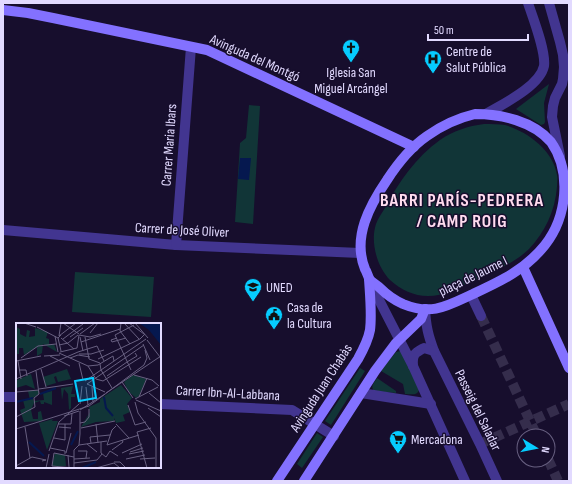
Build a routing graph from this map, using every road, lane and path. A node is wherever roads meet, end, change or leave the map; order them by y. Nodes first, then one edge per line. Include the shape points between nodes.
1 (5, 3) edge
2 (528, 3) edge
3 (549, 3) edge
4 (3, 10) edge
5 (28, 13) junction
6 (191, 47) junction
7 (565, 85) edge
8 (486, 114) junction
9 (414, 147) junction
10 (560, 156) junction
11 (565, 216) edge
12 (3, 230) edge
13 (176, 245) junction
14 (360, 253) junction
15 (523, 267) junction
16 (369, 279) junction
17 (471, 295) junction
18 (425, 309) junction
19 (481, 316) tunnel mouth
20 (400, 339) junction
21 (434, 351) junction
22 (413, 366) junction
23 (569, 368) edge
24 (361, 393) junction
25 (3, 397) edge
26 (16, 397) edge
27 (161, 404) edge
28 (431, 404) junction
29 (314, 424) junction
30 (334, 436) junction
31 (277, 481) edge
32 (304, 481) edge
33 (465, 481) edge
34 (497, 481) edge

1 - 5 main road, Avinguda del Montgó
2 - 8 street via 544,58 542,72 520,93
3 - 7 street via 563,55
4 - 5 main road, Avinguda del Montgó
5 - 6 main road, Avinguda del Montgó
6 - 9 main road, Avinguda del Montgó via 206,50
6 - 13 street, Carrer Maria Ibars
7 - 10 street via 555,98 552,117
8 - 9 main road, plaça de Jaume I via 469,115 453,121
8 - 10 main road, plaça de Jaume I via 517,120 529,126 551,142
9 - 14 main road, plaça de Jaume I via 396,167 377,195 364,223
10 - 11 main road, plaça de Jaume I via 567,182
11 - 15 main road, plaça de Jaume I via 545,245
12 - 13 street, Carrer de José Oliver
13 - 14 street, Carrer de José Oliver
14 - 16 main road, plaça de Jaume I
15 - 17 main road, plaça de Jaume I
15 - 23 main road
16 - 18 main road, plaça de Jaume I via 398,301 411,307
16 - 20 street
16 - 29 main road, Avinguda Juan Chabàs via 370,330 366,343
17 - 18 main road, plaça de Jaume I via 438,309
17 - 19 street
18 - 20 main road via 421,319
18 - 21 street, Passeig del Saladar via 428,336
20 - 22 street
20 - 24 main road
21 - 22 street via 424,348 415,353 412,359
21 - 34 street, Passeig del Saladar
22 - 28 street
24 - 28 street
24 - 30 main road
25 - 26 street
27 - 29 street, Carrer Ibn-Al-Labbana via 292,410
28 - 33 street
29 - 30 street, Carrer Ibn-Al-Labbana
29 - 31 main road, Avinguda Juan Chabàs
30 - 32 main road

